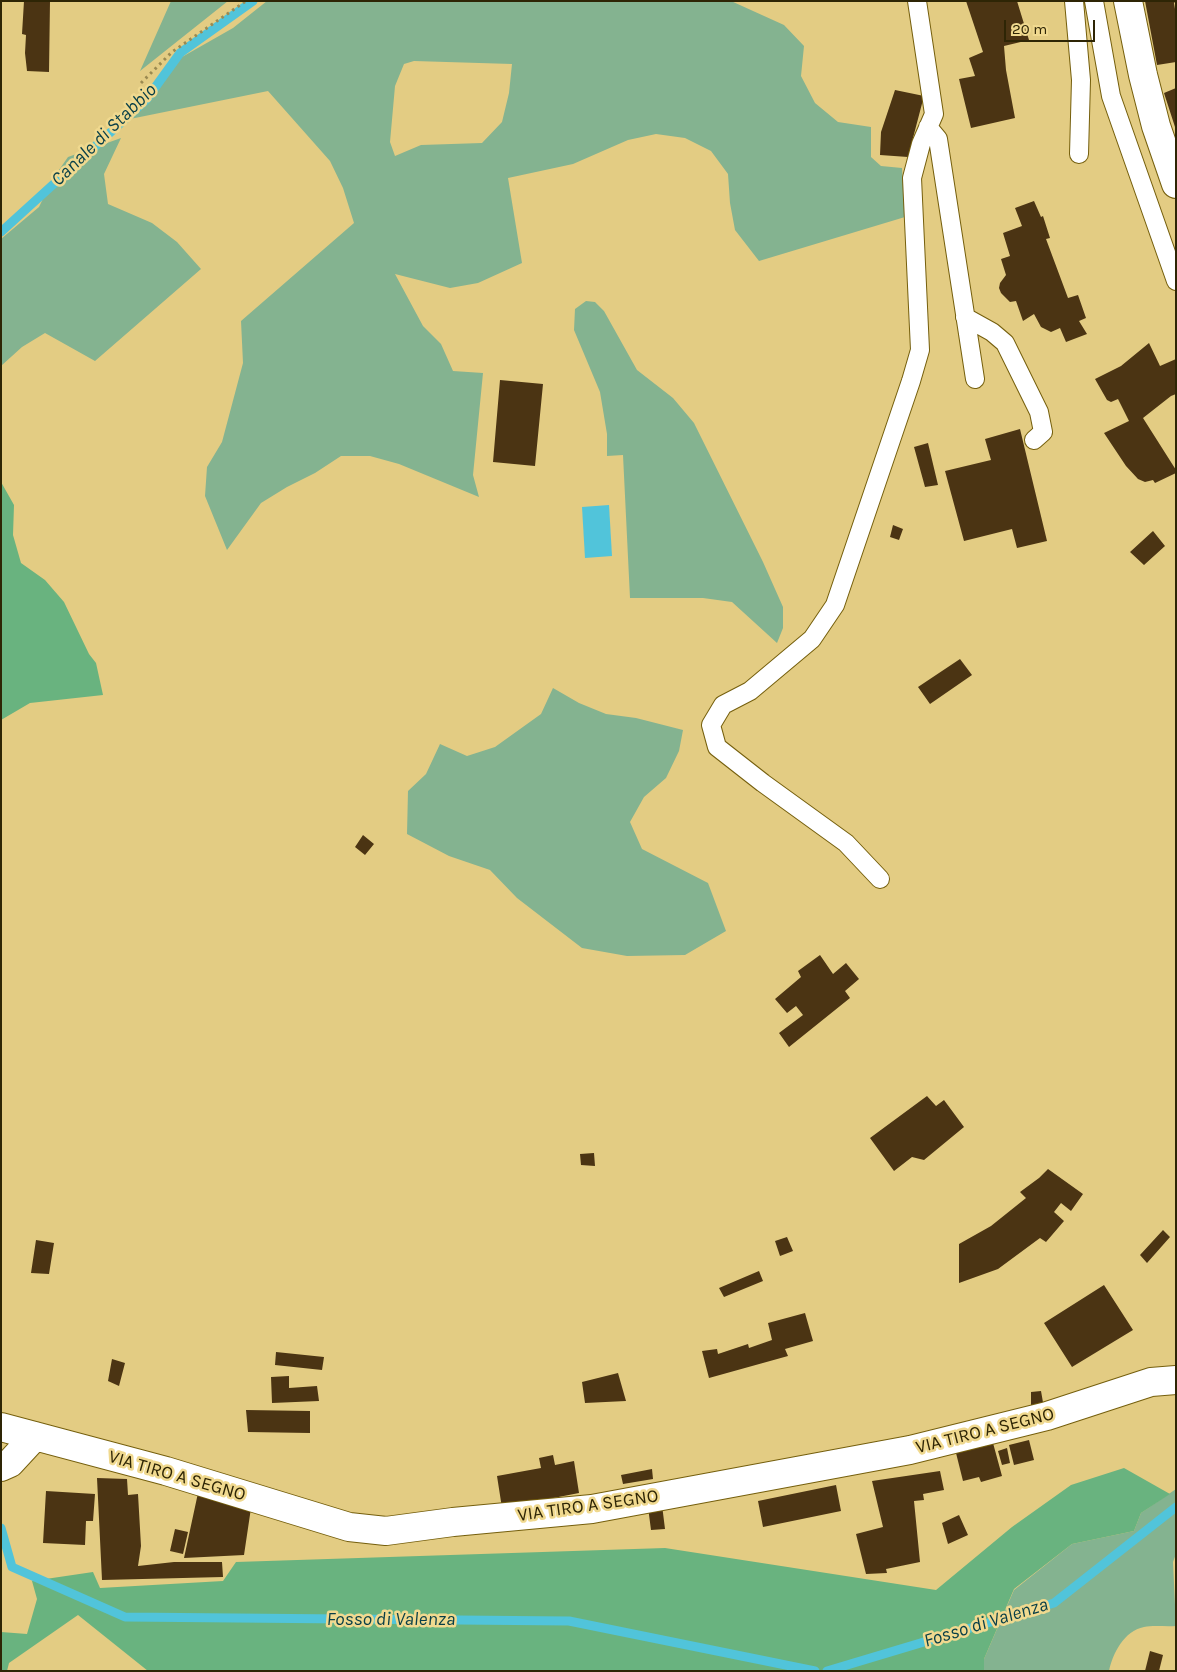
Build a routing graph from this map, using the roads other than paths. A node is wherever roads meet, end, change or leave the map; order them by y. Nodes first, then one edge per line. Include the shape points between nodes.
1 (917, 1) edge
2 (1074, 1) edge
3 (1094, 1) edge
4 (1128, 1) edge
5 (928, 127) junction
6 (1079, 154) dead end
7 (1176, 184) edge
8 (1176, 281) edge
9 (965, 317) junction
10 (975, 379) dead end
11 (1034, 440) dead end
12 (880, 879) dead end
13 (1176, 1380) edge
14 (1, 1427) edge
15 (35, 1436) junction
16 (6, 1465) edge

1 - 5 lane via 934,114
2 - 6 lane via 1080,80
3 - 8 lane via 1111,96
4 - 7 street via 1156,126
5 - 9 lane via 938,139
5 - 12 lane via 912,178 920,350 835,605 812,640 750,691 724,705 711,725 717,747 846,843
9 - 10 lane
9 - 11 lane via 1005,343 1039,412 1043,432
13 - 15 street, VIA TIRO A SEGNO via 1151,1382 1047,1416 910,1450 592,1509 386,1531 349,1527 166,1470
14 - 15 street, VIA TIRO A SEGNO
15 - 16 street

